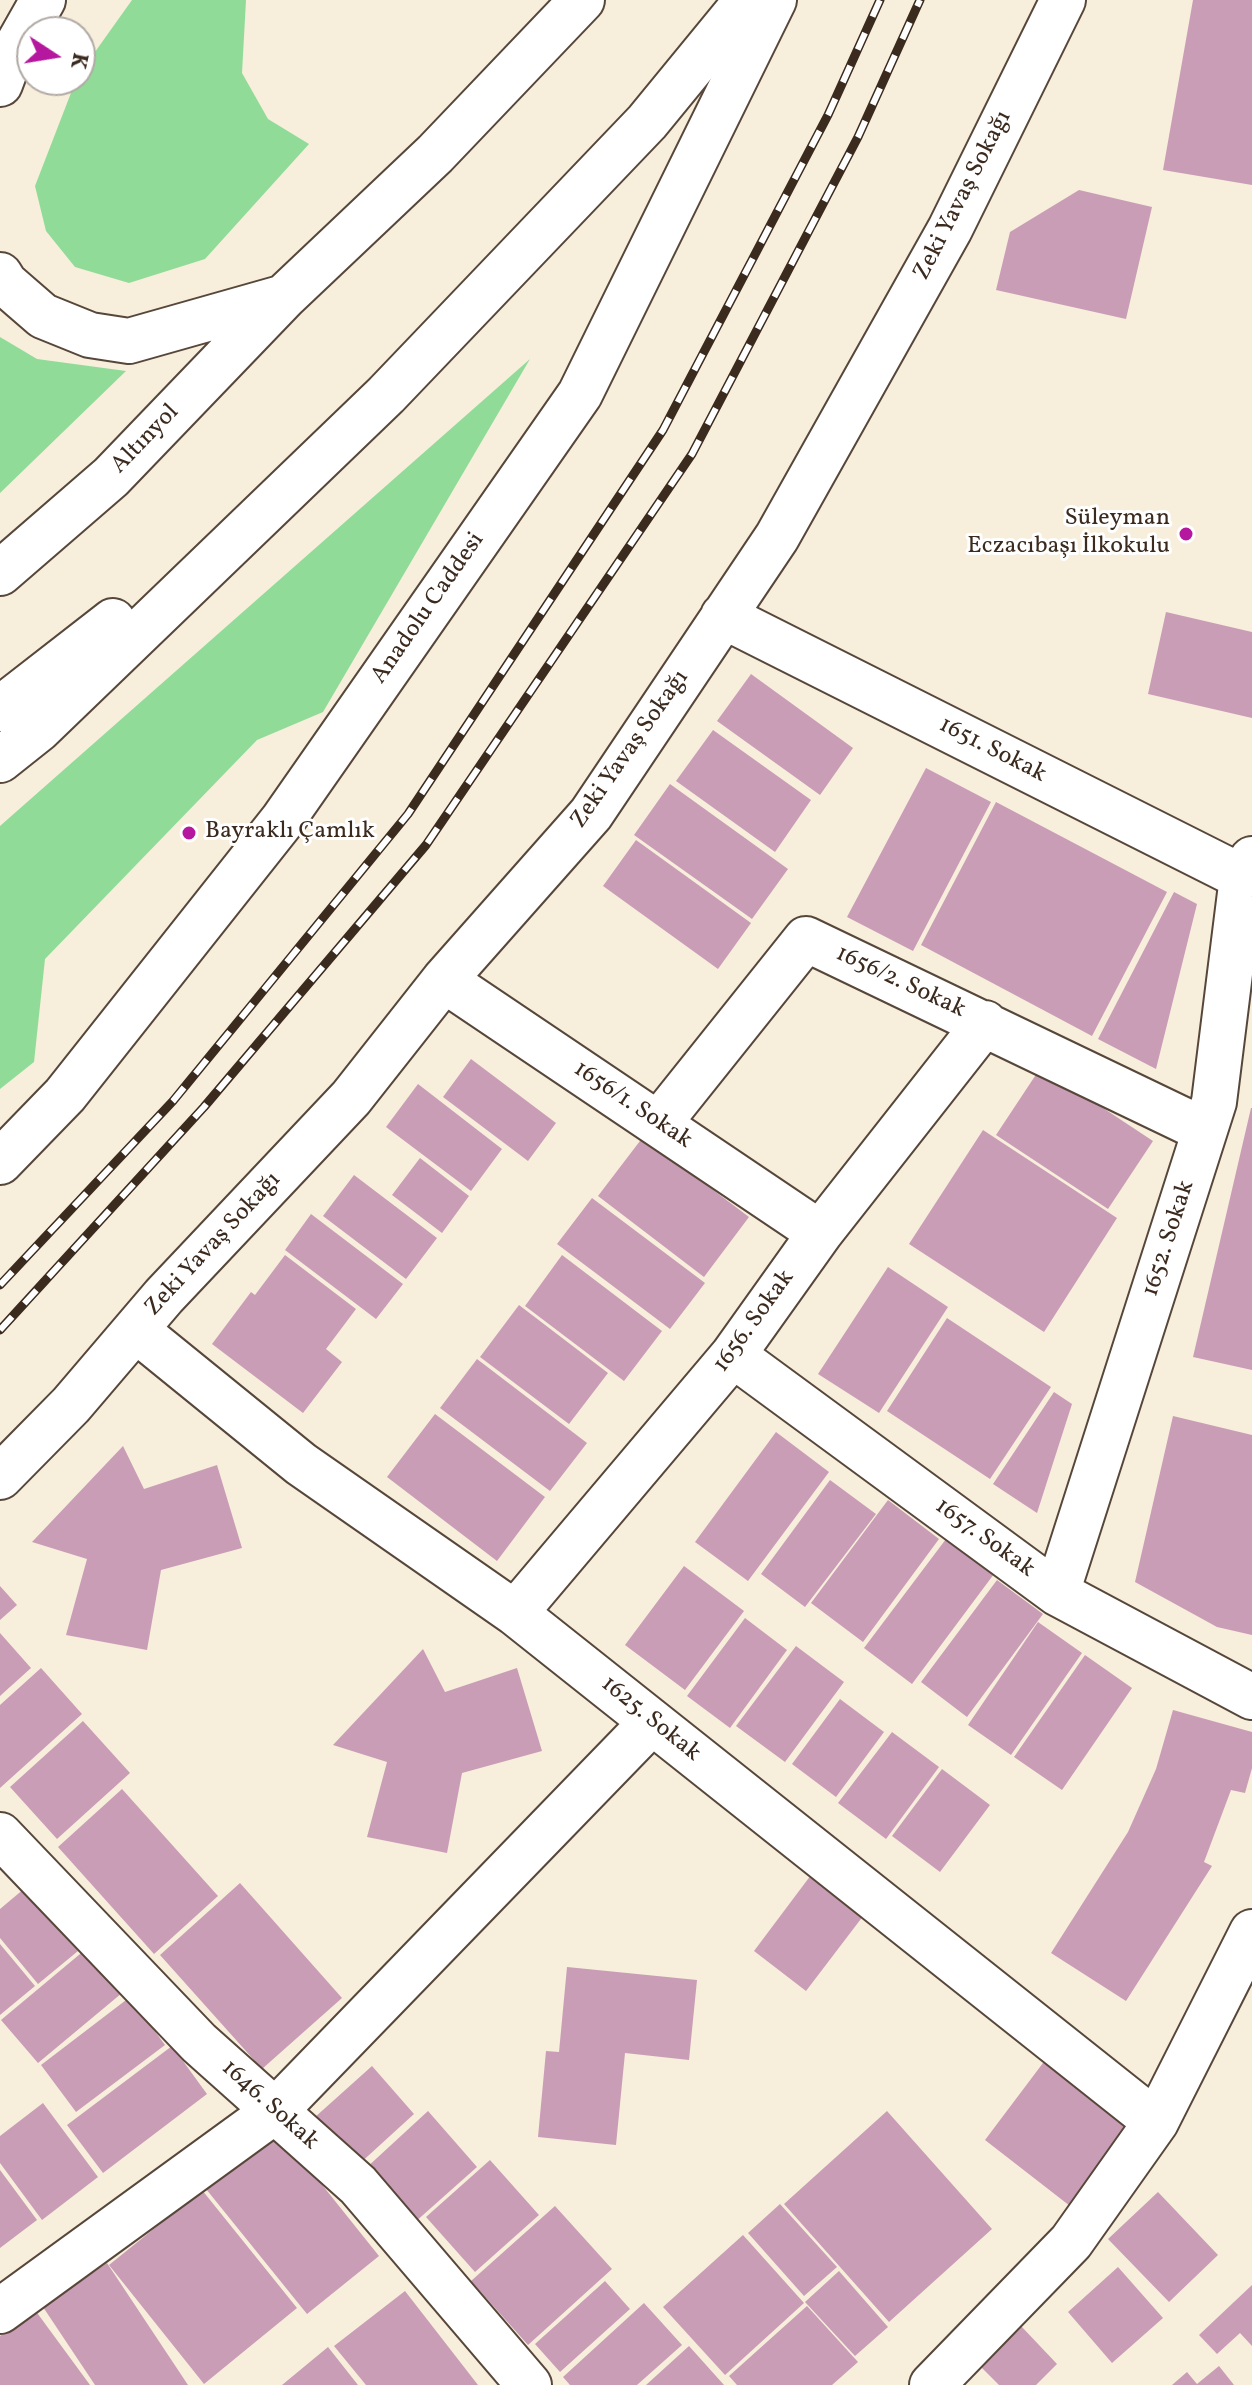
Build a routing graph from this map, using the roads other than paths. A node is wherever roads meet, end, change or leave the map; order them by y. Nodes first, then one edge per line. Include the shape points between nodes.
1 (43, 0) edge
2 (582, 0) edge
3 (747, 0) edge
4 (774, 0) edge
5 (1063, 0) edge
6 (0, 84) edge
7 (0, 275) edge
8 (284, 297) junction
9 (386, 395) junction
10 (0, 573) edge
11 (723, 616) junction
12 (0, 709) edge
13 (0, 760) edge
14 (1247, 868) edge
15 (444, 980) junction
16 (985, 1023) junction
17 (659, 1123) junction
18 (1204, 1130) junction
19 (0, 1162) edge
20 (820, 1233) junction
21 (136, 1330) junction
22 (733, 1355) junction
23 (0, 1477) edge
24 (1057, 1593) junction
25 (515, 1613) junction
26 (1252, 1697) edge
27 (652, 1722) junction
28 (10, 1862) edge
29 (1252, 1932) edge
30 (275, 2111) junction
31 (1156, 2122) junction
32 (0, 2311) edge
33 (529, 2385) edge
34 (932, 2385) edge

1 - 6 main road
2 - 8 main road via 435,154
3 - 9 main road via 647,122
4 - 19 main road, Anadolu Caddesi via 580,394 282,821 65,1095
5 - 11 main road, Zeki Yavaş Sokağı via 950,229 777,537
7 - 8 main road via 43,316 90,335 129,341
8 - 10 main road, Altınyol via 111,477
9 - 12 main road
9 - 13 main road via 39,729
11 - 14 main road, 1651. Sokak
11 - 15 main road, Zeki Yavaş Sokağı via 591,814
14 - 18 main road, 1652. Sokak via 1214,1102
15 - 17 main road, 1656/1. Sokak
15 - 21 main road, Zeki Yavaş Sokağı via 351,1098
16 - 17 main road, 1656/2. Sokak via 806,939
16 - 18 main road, 1656/2. Sokak
16 - 20 main road, 1656. Sokak
17 - 20 main road, 1656/1. Sokak
18 - 24 main road, 1652. Sokak
20 - 22 main road, 1656. Sokak
21 - 23 main road, Zeki Yavaş Sokağı
21 - 25 main road, 1625. Sokak via 301,1464
22 - 24 main road, 1657. Sokak
22 - 25 main road, 1656. Sokak
24 - 26 main road, 1657. Sokak
25 - 27 main road, 1625. Sokak
27 - 30 main road
27 - 31 main road, 1625. Sokak
28 - 30 main road, 1646. Sokak
29 - 31 main road
30 - 32 main road
30 - 33 main road, 1646. Sokak via 358,2185
31 - 34 main road via 1071,2242

